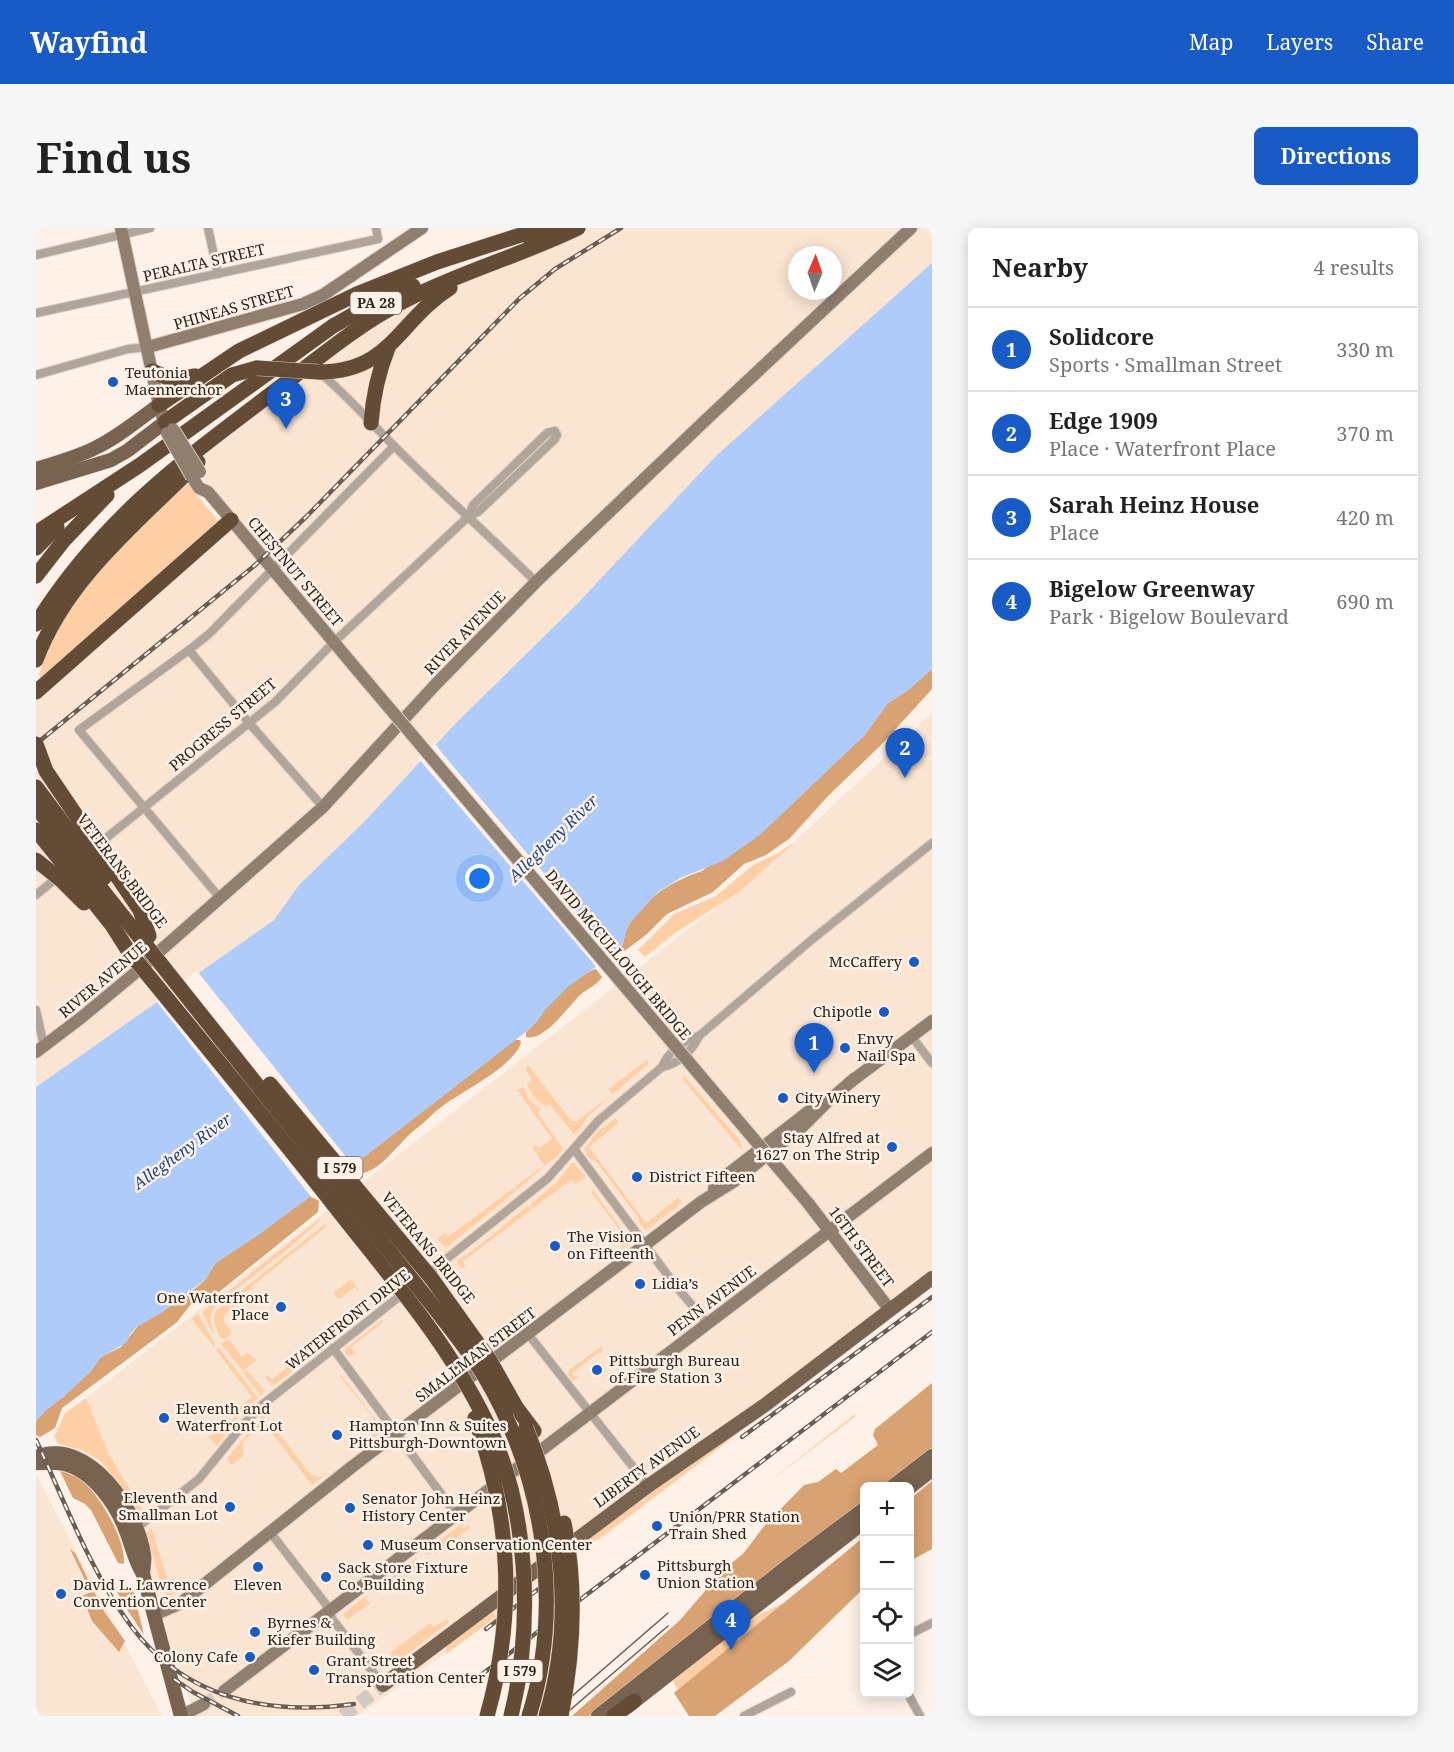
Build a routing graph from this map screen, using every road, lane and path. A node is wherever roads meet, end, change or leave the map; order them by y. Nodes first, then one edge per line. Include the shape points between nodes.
1 (150, 228) edge
2 (208, 228) edge
3 (376, 228) edge
4 (422, 228) edge
5 (542, 228) edge
6 (554, 228) edge
7 (578, 228) edge
8 (911, 228) edge
9 (122, 231) edge
10 (36, 255) edge
11 (514, 256) junction
12 (218, 274) junction
13 (135, 292) junction
14 (36, 314) edge
15 (389, 346) junction
16 (148, 347) junction
17 (152, 371) junction
18 (319, 372) junction
19 (203, 374) junction
20 (36, 375) edge
21 (279, 388) junction
22 (159, 405) junction
23 (371, 423) junction
24 (167, 426) junction
25 (394, 446) junction
26 (140, 465) junction
27 (36, 469) edge
28 (36, 483) edge
29 (86, 501) junction
30 (469, 516) junction
31 (231, 520) junction
32 (36, 533) edge
33 (36, 548) edge
34 (272, 569) junction
35 (36, 576) edge
36 (536, 582) junction
37 (36, 624) edge
38 (334, 642) junction
39 (189, 650) junction
40 (36, 660) edge
41 (358, 671) joint
42 (36, 692) edge
43 (249, 723) junction
44 (36, 744) edge
45 (36, 787) edge
46 (36, 807) edge
47 (323, 807) junction
48 (144, 808) junction
49 (36, 830) edge
50 (932, 843) edge
51 (36, 860) edge
52 (36, 895) edge
53 (220, 898) junction
54 (149, 936) junction
55 (129, 951) junction
56 (36, 1010) edge
57 (932, 1021) edge
58 (912, 1037) junction
59 (40, 1049) edge
60 (932, 1063) edge
61 (574, 1149) junction
62 (932, 1153) edge
63 (808, 1203) joint
64 (830, 1230) junction
65 (646, 1244) junction
66 (932, 1278) edge
67 (890, 1310) junction
68 (707, 1323) junction
69 (528, 1334) junction
70 (333, 1348) junction
71 (448, 1354) junction
72 (516, 1407) junction
73 (591, 1412) junction
74 (396, 1434) junction
75 (932, 1456) edge
76 (36, 1457) edge
77 (36, 1463) edge
78 (932, 1470) edge
79 (101, 1482) junction
80 (898, 1482) edge
81 (914, 1483) edge
82 (648, 1485) junction
83 (860, 1512) edge
84 (456, 1514) junction
85 (860, 1525) edge
86 (135, 1526) junction
87 (270, 1532) junction
88 (143, 1574) junction
89 (328, 1611) junction
90 (154, 1615) junction
91 (932, 1623) edge
92 (914, 1632) edge
93 (383, 1685) joint
94 (224, 1691) tunnel mouth
95 (791, 1692) dead end
96 (910, 1698) edge
97 (634, 1701) joint
98 (204, 1704) tunnel mouth
99 (181, 1716) edge
100 (488, 1716) edge
101 (511, 1716) edge
102 (529, 1716) edge
103 (546, 1716) edge
104 (561, 1716) edge
105 (598, 1716) edge
106 (616, 1716) edge
107 (744, 1716) edge
108 (920, 1716) edge

1 - 9 street
2 - 12 street
3 - 12 street, PERALTA STREET via 378,238
4 - 16 street, PHINEAS STREET via 323,295 303,304
5 - 19 highway via 392,279 252,344
6 - 26 highway, PA 28 via 349,317
7 - 11 highway, PA 28
8 - 36 street, RIVER AVENUE
9 - 10 street
9 - 13 street, CHESTNUT STREET
11 - 15 highway via 436,297
11 - 21 highway, PA 28 via 405,300 330,348
12 - 13 street, PERALTA STREET
13 - 14 street, PERALTA STREET
13 - 16 street, CHESTNUT STREET
15 - 18 highway via 353,368
15 - 23 highway via 375,389
16 - 17 street, CHESTNUT STREET
16 - 20 street, PHINEAS STREET
17 - 19 highway via 173,380
17 - 22 street, CHESTNUT STREET
18 - 23 street
18 - 24 highway, bridge via 257,368 232,375
19 - 22 highway
21 - 37 highway, PA 28 via 218,433 124,513 73,570
21 - 40 highway via 131,527 84,579 59,614
22 - 24 street, CHESTNUT STREET
22 - 27 main road via 95,448
23 - 25 street
24 - 28 main road via 111,460
24 - 31 street, CHESTNUT STREET, bridge via 176,432 196,475
25 - 30 street
25 - 34 street
26 - 29 highway
26 - 35 highway, PA 28 via 85,517
29 - 32 highway
29 - 33 highway
30 - 30 street, PROGRESS STREET via 478,512 555,439 555,431 547,433 472,506
30 - 36 street
30 - 38 street, PROGRESS STREET
31 - 34 street, CHESTNUT STREET
31 - 42 highway
34 - 38 street, CHESTNUT STREET
34 - 39 street
36 - 47 street, RIVER AVENUE
38 - 41 street, CHESTNUT STREET
38 - 43 street, PROGRESS STREET
39 - 43 street
39 - 48 street via 79,730
41 - 63 street, DAVID MCCULLOUGH BRIDGE, bridge
43 - 47 street
43 - 48 street, PROGRESS STREET
44 - 54 highway, bridge via 52,780 140,910
45 - 54 highway, VETERANS BRIDGE / I 579, bridge
46 - 102 highway, bridge via 437,1311 498,1401 531,1484 544,1571 543,1645
47 - 53 street, RIVER AVENUE
48 - 52 street, PROGRESS STREET
48 - 53 street
49 - 55 highway, I 579, bridge
50 - 61 street, WATERFRONT DRIVE via 699,1036 694,1046 672,1065 662,1067 598,1121
51 - 55 highway, bridge via 84,902
53 - 59 street, RIVER AVENUE
54 - 72 highway, VETERANS BRIDGE / I 579, bridge via 432,1279 489,1359
55 - 71 highway, I 579, bridge via 427,1322
56 - 59 street
57 - 58 street, SMALLMAN STREET
58 - 60 street
58 - 65 street, SMALLMAN STREET via 775,1136 701,1202
61 - 65 street
61 - 70 street, WATERFRONT DRIVE via 534,1190
62 - 64 street, PENN AVENUE
63 - 64 street, 16TH STREET
64 - 67 street, 16TH STREET
64 - 68 street, PENN AVENUE
65 - 68 street
65 - 69 street, SMALLMAN STREET
66 - 67 main road, LIBERTY AVENUE
67 - 82 main road, LIBERTY AVENUE via 765,1405
68 - 73 street, PENN AVENUE
69 - 73 street
69 - 74 street, SMALLMAN STREET
70 - 74 street
70 - 86 street, WATERFRONT DRIVE via 254,1413 199,1479
71 - 100 highway, bridge via 489,1460 504,1534 505,1628
71 - 101 highway, I 579, bridge via 496,1444 518,1528 524,1617
72 - 103 highway, VETERANS BRIDGE / I 579, bridge via 547,1486 559,1552 560,1638
72 - 104 highway, bridge via 534,1431 542,1451 570,1551 573,1623
73 - 82 street
73 - 84 street, PENN AVENUE
74 - 84 street
74 - 87 street, SMALLMAN STREET
75 - 80 main road
76 - 79 main road via 51,1453 70,1456 95,1469
77 - 79 main road via 69,1466
78 - 81 main road
79 - 86 main road via 123,1504
79 - 88 main road
82 - 93 main road, LIBERTY AVENUE
83 - 105 main road
84 - 89 street, PENN AVENUE
85 - 97 main road
86 - 88 main road via 144,1556
87 - 89 street
87 - 90 street, SMALLMAN STREET via 181,1604
88 - 90 main road
89 - 93 street
89 - 94 street, PENN AVENUE
90 - 99 main road
91 - 92 street
95 - 107 street
96 - 108 street
97 - 106 highway
98 - 99 street

